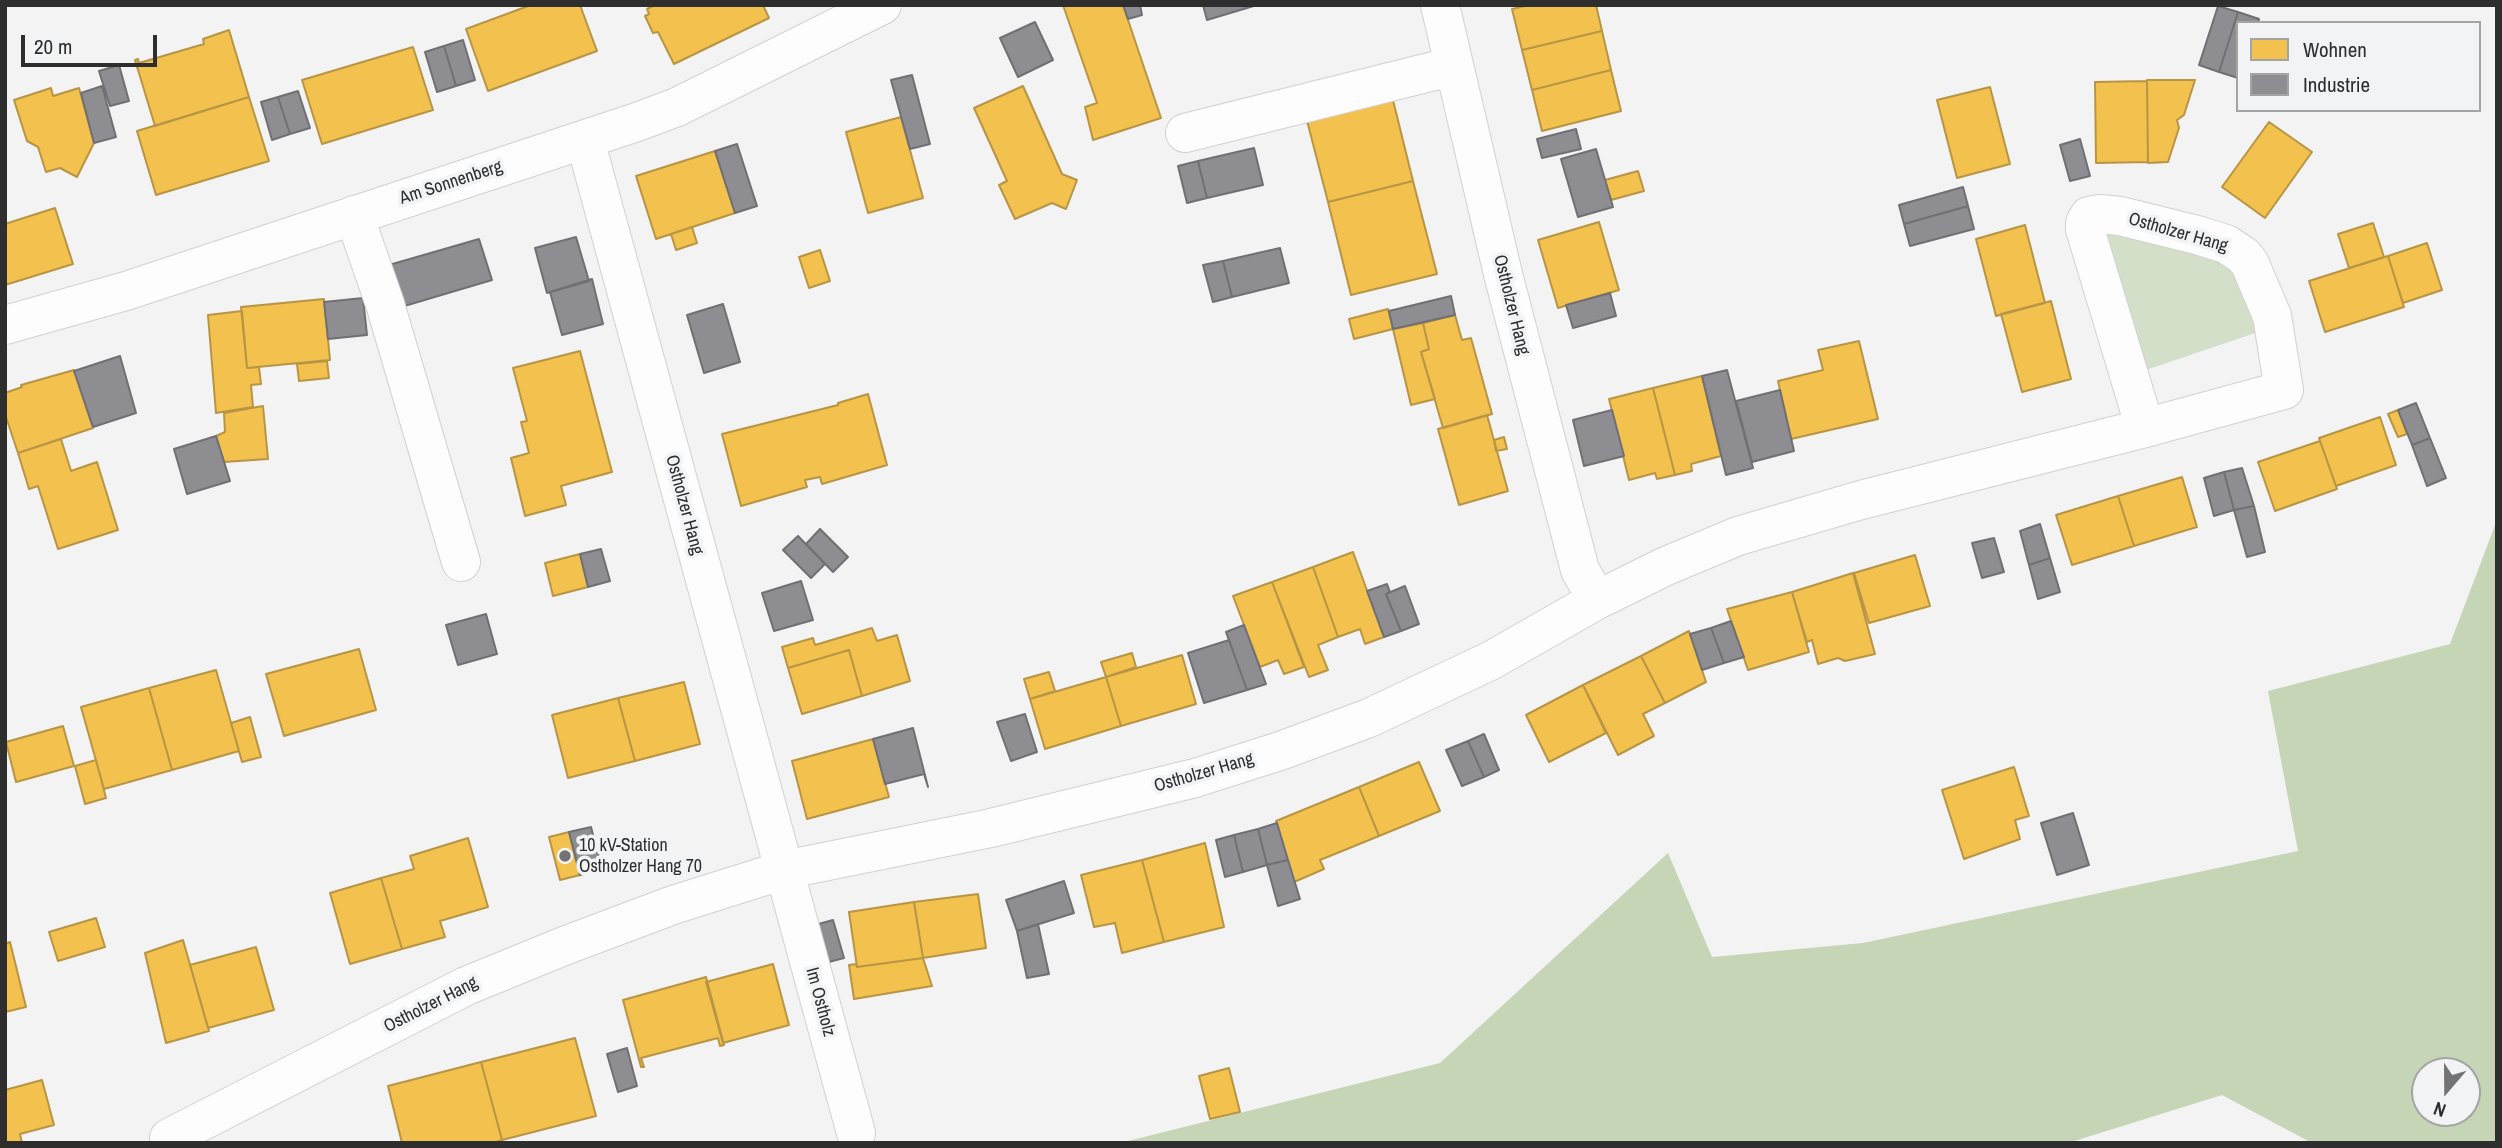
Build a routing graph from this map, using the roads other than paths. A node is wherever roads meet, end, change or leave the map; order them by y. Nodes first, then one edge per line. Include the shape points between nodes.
1 (883, 5) edge
2 (1440, 5) edge
3 (1454, 66) junction
4 (1185, 133) dead end
5 (585, 140) junction
6 (354, 215) junction
7 (5, 325) edge
8 (2145, 428) junction
9 (461, 562) dead end
10 (1597, 600) junction
11 (784, 870) junction
12 (856, 1133) dead end
13 (169, 1139) dead end

1 - 5 street, Am Sonnenberg via 677,107
2 - 3 street, Ostholzer Hang
3 - 4 street
3 - 10 street, Ostholzer Hang via 1580,570
5 - 6 street, Am Sonnenberg
5 - 11 street, Ostholzer Hang
6 - 7 street, Am Sonnenberg
6 - 9 street
8 - 8 street, Ostholzer Hang via 2284,390 2272,316 2250,264 2226,244 2120,216 2089,216 2085,229
8 - 10 street, Ostholzer Hang via 1738,536
10 - 11 street, Ostholzer Hang via 1490,661 1369,718 1280,751 1195,778 991,828
11 - 12 street, Im Ostholz
11 - 13 street, Ostholzer Hang via 673,905 466,986

